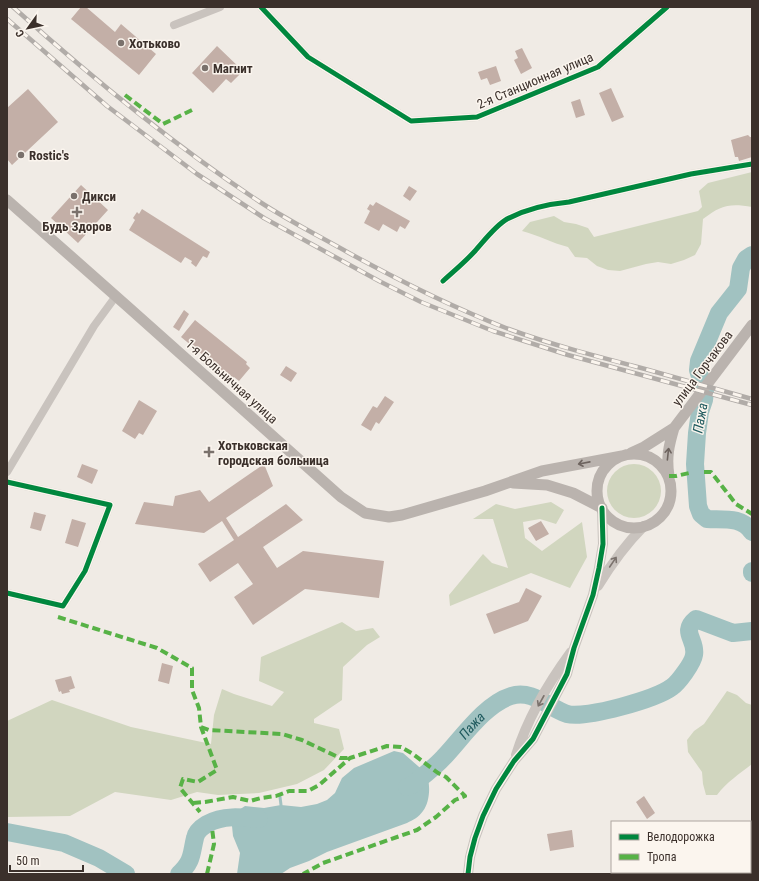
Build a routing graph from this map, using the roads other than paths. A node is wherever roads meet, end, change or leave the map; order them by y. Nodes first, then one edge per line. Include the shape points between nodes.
1 (220, 7) edge
2 (262, 7) edge
3 (667, 7) edge
4 (174, 25) dead end
5 (752, 164) edge
6 (7, 200) edge
7 (443, 281) dead end
8 (116, 296) junction
9 (752, 325) edge
10 (674, 428) junction
11 (625, 455) junction
12 (7, 472) edge
13 (669, 481) junction
14 (7, 482) edge
15 (508, 483) junction
16 (602, 508) junction
17 (644, 526) junction
18 (7, 593) edge
19 (593, 595) junction
20 (563, 671) junction
21 (514, 761) junction
22 (468, 874) edge

1 - 4 street
2 - 3 street, 2-я Станционная улица via 308,57 411,121 477,117 598,67
5 - 7 street via 549,204 507,219
6 - 8 main road, 1-я Больничная улица
8 - 12 street via 94,326
8 - 15 main road, 1-я Больничная улица via 341,497 365,513 383,516 402,515
9 - 10 main road, улица Горчакова
10 - 11 main road via 644,447
13 -> 10 main road via 668,450
11 - 13 main road via 642,455 654,460 664,469
11 -> 15 main road, 1-я Больничная улица via 542,471
11 - 16 main road via 606,467 600,477 597,487
13 - 17 main road via 671,492 666,509 654,522
14 - 18 street via 110,505 85,570 63,606
15 - 16 main road via 547,485 573,493
16 - 17 main road via 609,518 620,525 632,528
16 - 19 street via 603,544
19 -> 17 street via 614,560
19 - 20 street
20 -> 21 street via 523,734
20 - 21 street via 532,739
21 - 22 street via 483,816 470,857

